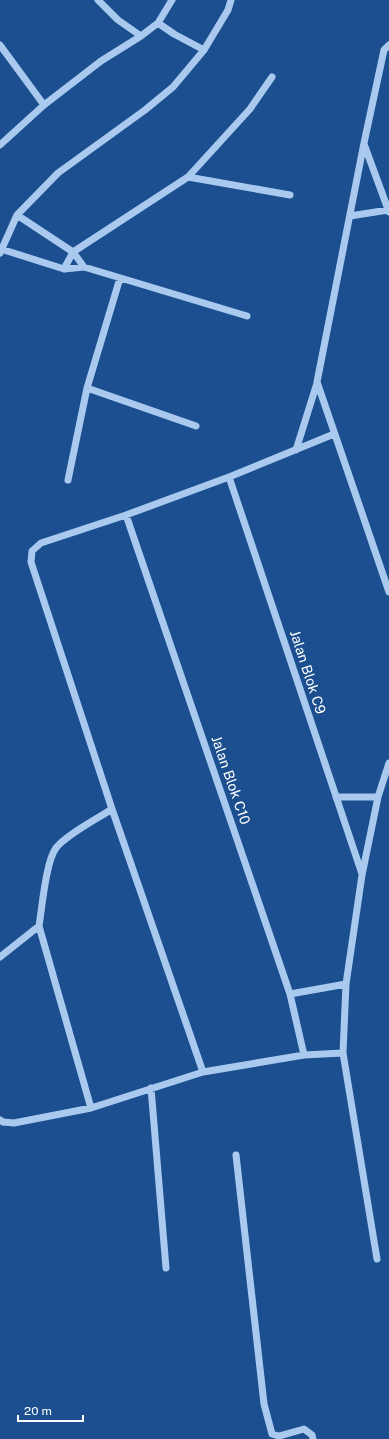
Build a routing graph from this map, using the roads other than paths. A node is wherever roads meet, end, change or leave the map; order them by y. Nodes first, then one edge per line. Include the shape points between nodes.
1 (98, 0) edge
2 (172, 0) edge
3 (231, 0) edge
4 (158, 23) junction
5 (141, 36) junction
6 (0, 45) edge
7 (389, 45) edge
8 (204, 50) junction
9 (272, 77) dead end
10 (44, 104) junction
11 (364, 143) junction
12 (0, 145) edge
13 (188, 177) junction
14 (290, 195) dead end
15 (389, 211) edge
16 (17, 215) junction
17 (350, 216) junction
18 (1, 251) edge
19 (73, 252) junction
20 (84, 267) junction
21 (64, 269) junction
22 (120, 278) junction
23 (247, 316) dead end
24 (317, 382) junction
25 (87, 388) junction
26 (196, 426) dead end
27 (334, 434) junction
28 (296, 450) junction
29 (229, 477) junction
30 (68, 480) dead end
31 (126, 515) junction
32 (389, 592) edge
33 (389, 763) edge
34 (336, 797) junction
35 (378, 797) junction
36 (112, 809) junction
37 (362, 875) junction
38 (39, 926) junction
39 (0, 956) edge
40 (346, 984) junction
41 (290, 994) junction
42 (343, 1053) junction
43 (304, 1055) junction
44 (203, 1072) junction
45 (150, 1088) junction
46 (91, 1108) junction
47 (0, 1120) edge
48 (236, 1155) dead end
49 (377, 1259) dead end
50 (166, 1268) dead end
51 (313, 1439) edge

1 - 5 street via 118,20
2 - 4 street
3 - 8 street via 228,10
4 - 5 street
4 - 8 street
5 - 10 street via 101,61
6 - 10 street
7 - 11 street via 384,50
8 - 16 street via 173,87 58,173
9 - 13 street via 250,109
10 - 12 street
11 - 15 street
11 - 17 street
13 - 14 street
13 - 19 street
15 - 17 street
16 - 18 street
16 - 19 street
17 - 24 street
18 - 21 street
19 - 20 street
19 - 21 street
20 - 21 street
20 - 22 street
22 - 23 street
22 - 25 street
24 - 27 street
24 - 28 street
25 - 26 street
25 - 30 street
27 - 28 street
27 - 32 street
28 - 29 street
29 - 31 street
29 - 34 street, Jalan Blok C9
31 - 36 street via 41,543 32,550 31,562
31 - 41 street, Jalan Blok C10
33 - 35 street
34 - 35 street
34 - 37 street, Jalan Blok C9
35 - 37 street
36 - 38 street via 68,837 56,848 50,860
36 - 44 street
37 - 40 street
38 - 39 street
38 - 46 street
40 - 41 street
40 - 42 street
41 - 43 street, Jalan Blok C10
42 - 43 street
42 - 49 street
43 - 44 street
44 - 45 street
45 - 46 street
45 - 50 street
46 - 47 street via 14,1123
48 - 51 street via 264,1404 272,1434 279,1436 304,1429

